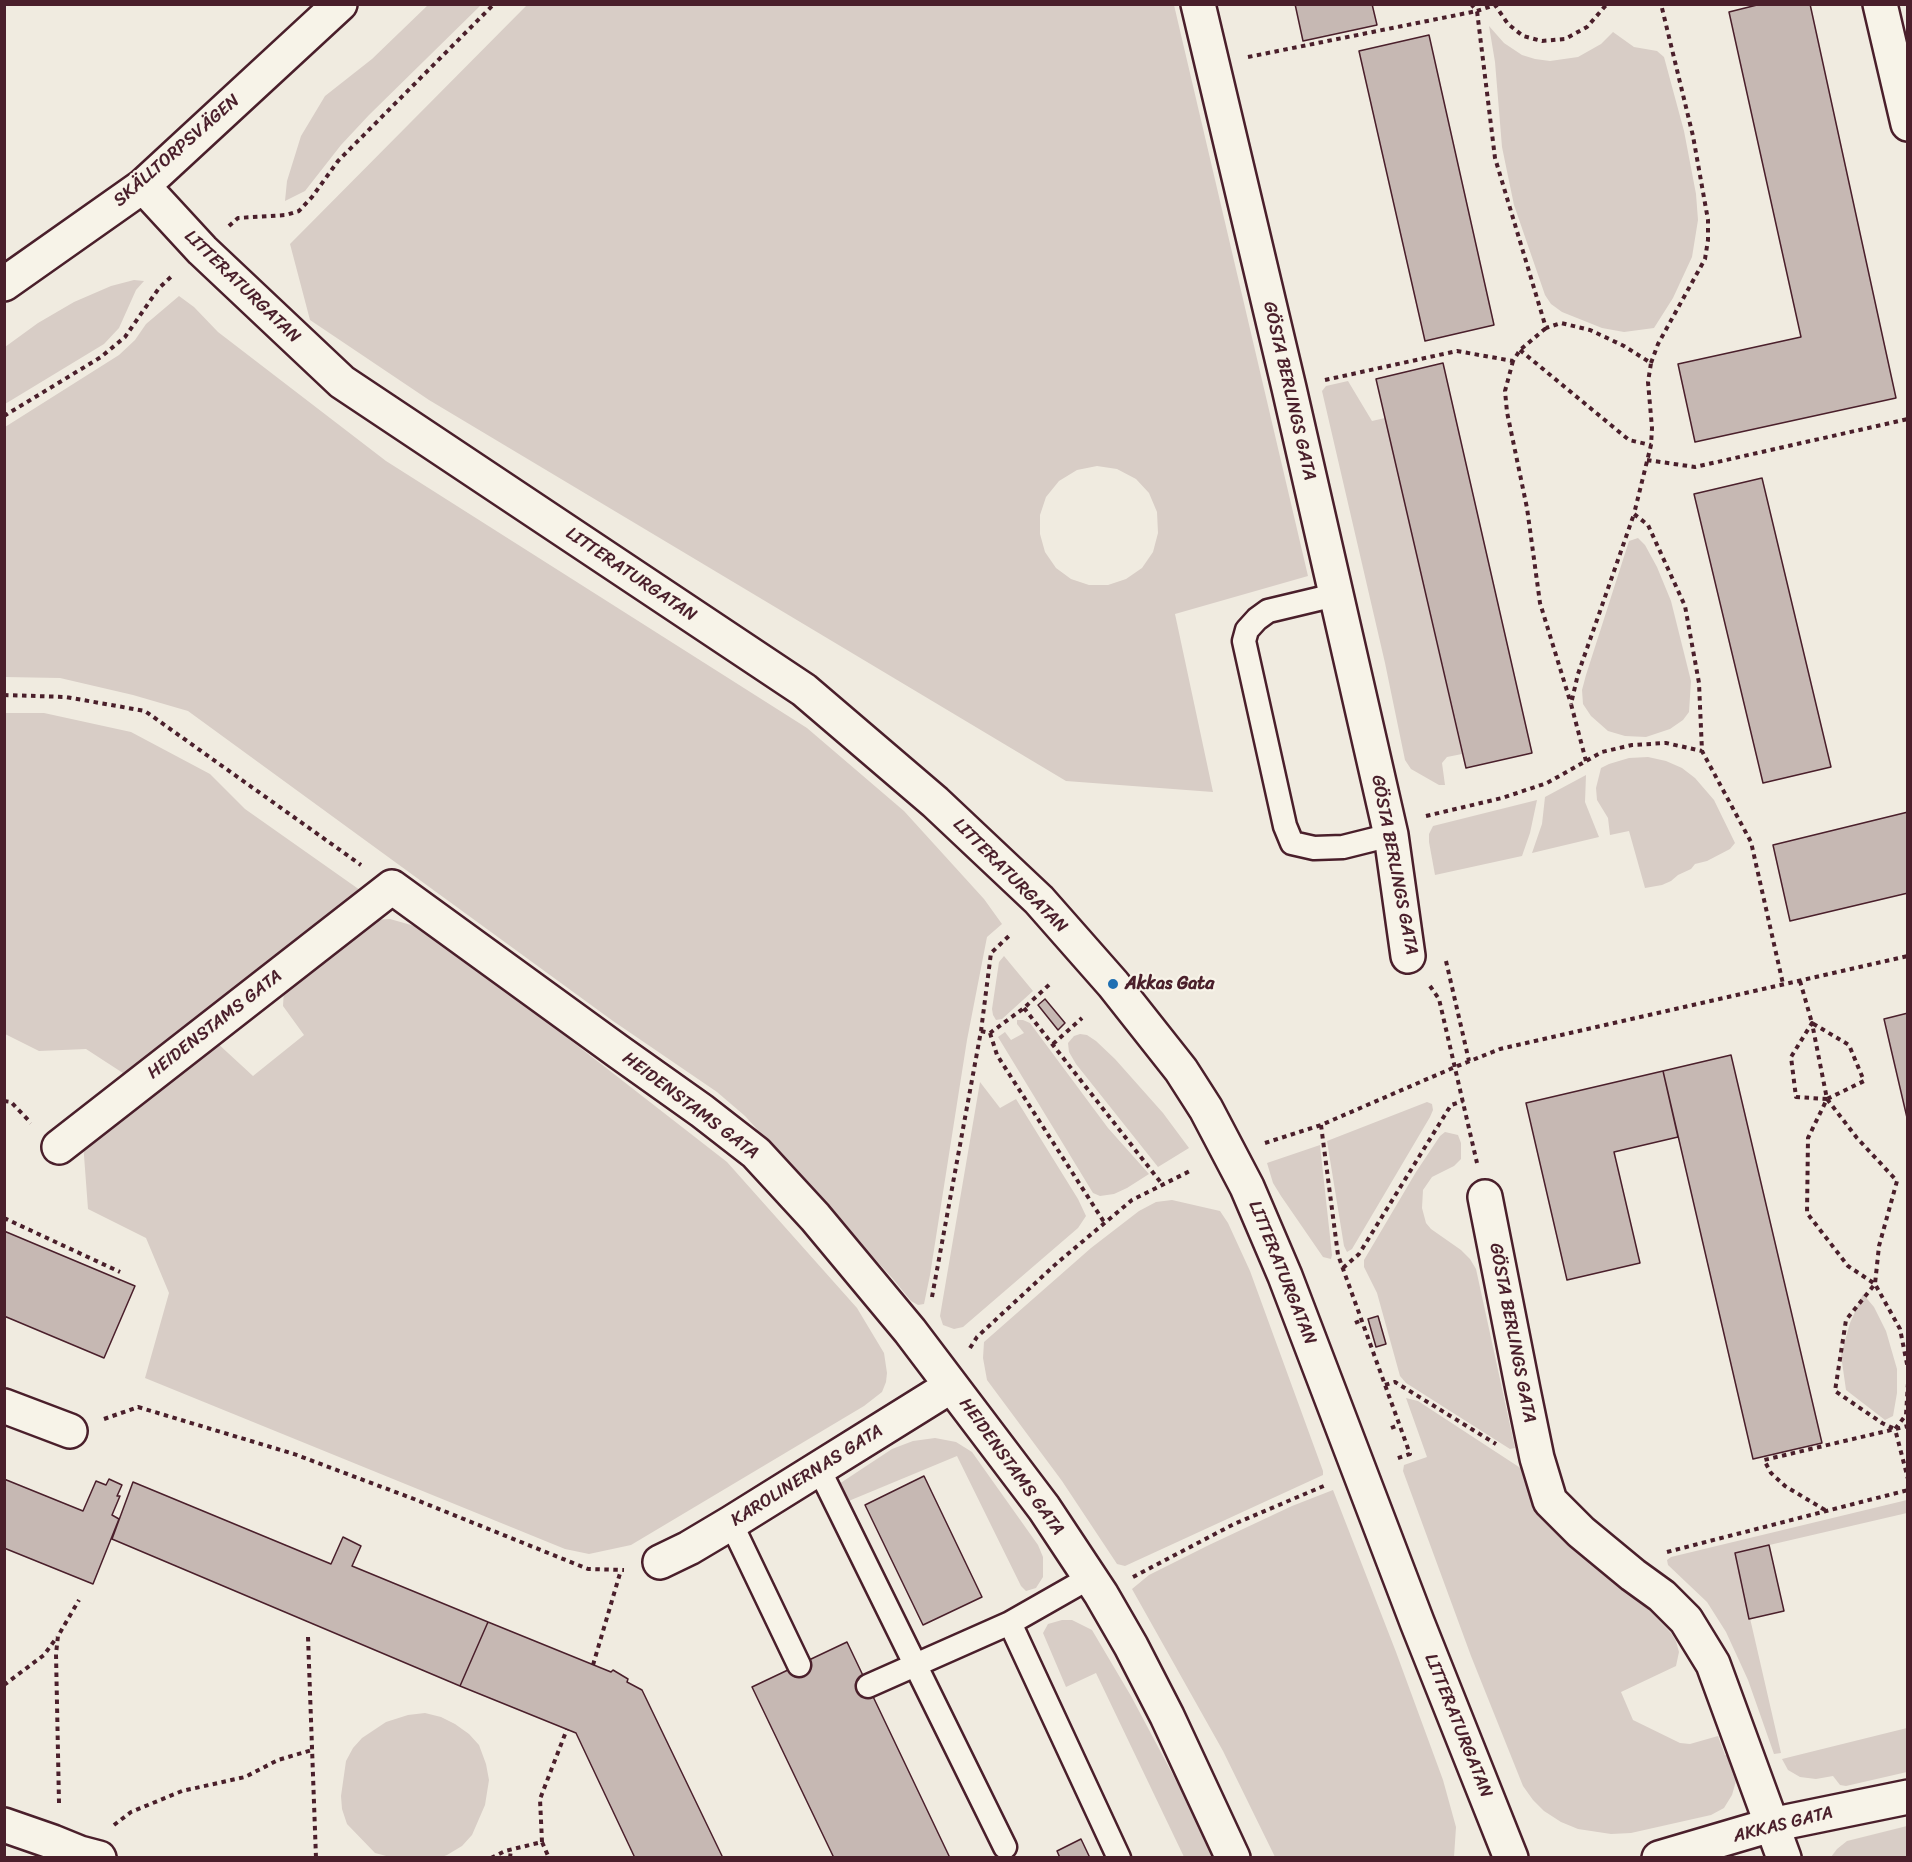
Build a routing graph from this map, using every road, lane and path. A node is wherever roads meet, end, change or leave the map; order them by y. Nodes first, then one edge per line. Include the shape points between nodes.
1 (340, 4) edge
2 (494, 4) edge
3 (1198, 4) edge
4 (1471, 4) edge
5 (1607, 4) edge
6 (1660, 4) edge
7 (1880, 4) edge
8 (1496, 5) edge
9 (1477, 11) junction
10 (1212, 65) junction
11 (1908, 124) edge
12 (142, 186) junction
13 (202, 249) junction
14 (4, 285) edge
15 (1546, 328) junction
16 (1520, 350) junction
17 (1513, 361) junction
18 (1651, 363) junction
19 (1314, 383) dead end
20 (4, 416) edge
21 (1908, 419) edge
22 (1651, 445) junction
23 (1647, 460) junction
24 (1634, 514) junction
25 (1335, 595) junction
26 (4, 695) edge
27 (1571, 704) junction
28 (1702, 751) junction
29 (1586, 761) junction
30 (1424, 816) dead end
31 (1391, 835) junction
32 (392, 887) junction
33 (1010, 935) dead end
34 (1408, 956) joint
35 (1908, 956) edge
36 (1800, 981) junction
37 (1051, 983) dead end
38 (1783, 984) junction
39 (1024, 1008) junction
40 (1082, 1018) dead end
41 (1812, 1023) junction
42 (981, 1031) junction
43 (990, 1033) junction
44 (1053, 1044) junction
45 (1455, 1067) junction
46 (1827, 1099) junction
47 (1463, 1101) junction
48 (1321, 1125) junction
49 (58, 1147) dead end
50 (1254, 1147) dead end
51 (1190, 1171) dead end
52 (1162, 1184) junction
53 (1485, 1197) joint
54 (4, 1218) edge
55 (1104, 1222) junction
56 (1343, 1268) junction
57 (120, 1272) dead end
58 (1875, 1284) junction
59 (1362, 1320) junction
60 (1355, 1323) dead end
61 (910, 1331) junction
62 (1908, 1369) edge
63 (1908, 1383) edge
64 (1385, 1385) junction
65 (951, 1386) junction
66 (4, 1407) edge
67 (1399, 1425) junction
68 (1908, 1426) edge
69 (1391, 1428) dead end
70 (1895, 1429) junction
71 (70, 1431) joint
72 (1538, 1458) junction
73 (819, 1469) junction
74 (1360, 1471) junction
75 (1908, 1479) edge
76 (1908, 1490) edge
77 (1826, 1510) junction
78 (731, 1523) junction
79 (660, 1562) joint
80 (621, 1570) junction
81 (1633, 1575) junction
82 (1095, 1586) junction
83 (79, 1600) dead end
84 (1010, 1623) junction
85 (58, 1636) junction
86 (308, 1637) dead end
87 (916, 1664) junction
88 (593, 1665) dead end
89 (800, 1665) dead end
90 (4, 1685) edge
91 (868, 1686) dead end
92 (567, 1730) dead end
93 (312, 1750) junction
94 (1908, 1797) edge
95 (4, 1825) edge
96 (1771, 1825) junction
97 (542, 1842) junction
98 (1005, 1847) dead end
99 (511, 1849) junction
100 (78, 1851) edge
101 (316, 1857) edge
102 (491, 1857) edge
103 (510, 1857) edge
104 (549, 1857) edge
105 (1119, 1857) edge
106 (1233, 1857) edge
107 (1511, 1857) edge
108 (1659, 1857) edge
109 (1784, 1857) edge

1 - 12 street, SKÄLLTORPSVÄGEN
2 - 13 path via 338,161 299,211 237,218
3 - 10 street, GÖSTA BERLINGS GATA
4 - 9 path
5 - 8 path via 1587,27 1564,39 1542,41 1523,36
6 - 18 path via 1693,136 1708,240 1705,259
7 - 11 street
8 - 9 path
9 - 10 path
9 - 15 path via 1496,158
10 - 25 street, GÖSTA BERLINGS GATA
12 - 13 street, LITTERATURGATAN
12 - 14 street, SKÄLLTORPSVÄGEN
13 - 20 path via 159,288 125,337 101,357
13 - 74 street, LITTERATURGATAN via 342,382 804,690 935,802 1039,900 1153,1033 1206,1109 1247,1186
15 - 16 path
15 - 18 path via 1561,323 1590,330
16 - 17 path
16 - 22 path via 1629,440
17 - 19 path via 1457,351
17 - 27 path via 1505,391 1507,412 1527,508 1540,603
18 - 22 path
21 - 23 path via 1695,467
22 - 23 path
23 - 24 path
24 - 27 path
24 - 28 path via 1648,525 1685,606 1700,683
25 - 31 street, GÖSTA BERLINGS GATA
25 - 31 lane via 1268,611 1247,630 1244,642 1285,826 1292,843 1314,848 1343,847
26 - 32 path via 66,697 145,711
27 - 29 path
28 - 29 path via 1666,743 1632,745 1602,752
28 - 38 path via 1751,842
29 - 30 path via 1547,783
31 - 34 street, GÖSTA BERLINGS GATA
32 - 49 street, HEIDENSTAMS GATA
32 - 61 street, HEIDENSTAMS GATA via 756,1153
33 - 42 path via 991,953
34 - 45 path, GÖSTA BERLINGS GATA via 1439,999
35 - 36 path
36 - 38 path
36 - 41 path
37 - 39 path
38 - 45 path via 1500,1049
39 - 43 path
39 - 44 path
40 - 44 path
41 - 46 path
41 - 46 path via 1791,1057 1796,1096
41 - 46 path via 1849,1046 1864,1081
42 - 43 path
42 - 61 path via 930,1311
43 - 55 path via 997,1055
44 - 52 path
45 - 47 path, GÖSTA BERLINGS GATA
45 - 48 path
46 - 58 path via 1897,1181 1879,1246
46 - 58 path via 1808,1138 1808,1213 1848,1266
47 - 53 path, GÖSTA BERLINGS GATA
47 - 56 path via 1450,1105 1359,1254
48 - 50 path
48 - 56 path
51 - 52 path
52 - 55 path via 1132,1200
53 - 72 street, GÖSTA BERLINGS GATA
54 - 57 path
55 - 65 path via 977,1337
56 - 59 path
58 - 62 path via 1900,1329
58 - 70 path via 1845,1320 1835,1391
59 - 60 path
59 - 64 path
61 - 65 street, HEIDENSTAMS GATA
63 - 70 path via 1906,1415
64 - 67 path
64 - 72 path via 1395,1382 1526,1462
65 - 73 street, KAROLINERNAS GATA
65 - 82 street, HEIDENSTAMS GATA via 1044,1508
66 - 71 street
67 - 69 path
67 - 74 path via 1410,1454
68 - 70 path
70 - 75 path
70 - 77 path via 1764,1460 1785,1486
71 - 80 path via 138,1407 294,1454 588,1569
72 - 81 street, GÖSTA BERLINGS GATA via 1550,1501
73 - 78 street, KAROLINERNAS GATA
73 - 87 lane
74 - 82 path
74 - 107 street, LITTERATURGATAN
76 - 77 path
77 - 81 path via 1655,1555
78 - 79 street, KAROLINERNAS GATA
78 - 89 lane
79 - 80 path
80 - 88 path
81 - 96 street, GÖSTA BERLINGS GATA via 1686,1620 1713,1664
82 - 84 lane
82 - 106 street, HEIDENSTAMS GATA via 1157,1696
83 - 85 path
84 - 87 lane
84 - 105 lane
85 - 90 path via 44,1655
85 - 100 path via 59,1821
86 - 93 path
87 - 91 lane
87 - 98 lane
92 - 97 path via 540,1799
93 - 100 path via 278,1760 245,1777 182,1791 131,1812
93 - 101 path
94 - 96 street, AKKAS GATA
95 - 100 street
96 - 108 street, AKKAS GATA
96 - 109 street, GÖSTA BERLINGS GATA
97 - 99 path
97 - 104 path
99 - 102 path
99 - 103 path

